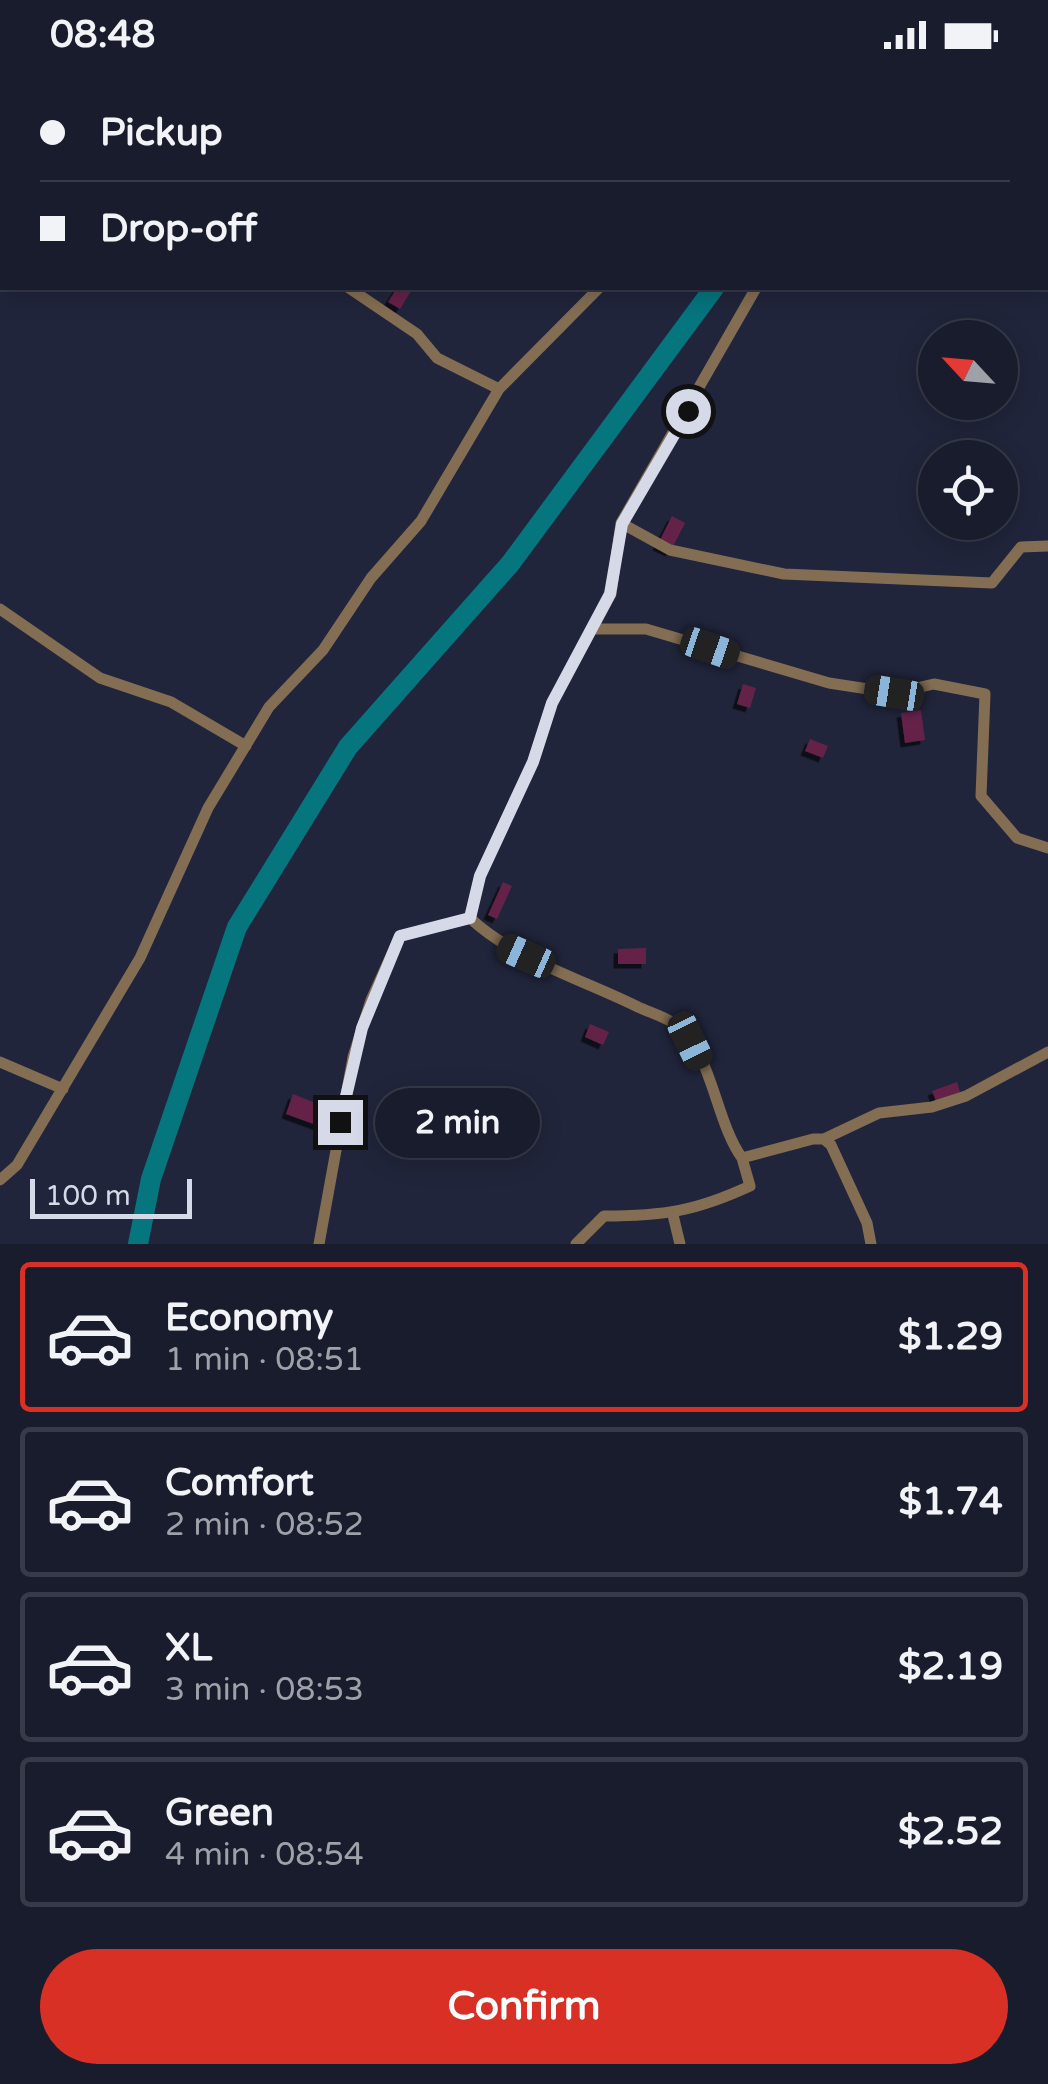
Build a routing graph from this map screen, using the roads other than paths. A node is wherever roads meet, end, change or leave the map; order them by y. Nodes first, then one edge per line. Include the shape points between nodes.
1 (351, 290) edge
2 (597, 290) edge
3 (755, 290) edge
4 (499, 389) junction
5 (622, 524) junction
6 (1048, 546) edge
7 (0, 609) edge
8 (592, 629) junction
9 (246, 746) junction
10 (1048, 848) edge
11 (470, 918) junction
12 (1048, 1052) edge
13 (0, 1062) edge
14 (63, 1089) junction
15 (824, 1139) junction
16 (742, 1158) junction
17 (0, 1180) edge
18 (673, 1215) junction
19 (319, 1244) edge
20 (576, 1244) edge
21 (680, 1244) edge
22 (871, 1244) edge

1 - 4 street via 417,334 436,358
2 - 4 street
3 - 5 street
4 - 9 street via 421,521 370,578 323,650 269,707
5 - 6 street via 670,550 784,574 908,583 992,583 1021,547
5 - 8 street via 610,594
7 - 9 street via 100,678 171,702
8 - 10 street via 646,629 845,685 894,693 934,684 985,694 981,796 1017,838
8 - 11 street via 552,703 533,762 480,876
9 - 14 street via 208,808 140,958
11 - 16 street via 496,942 679,1027
11 - 19 street via 400,936 353,1057
12 - 15 street via 966,1096 880,1113
13 - 14 street
14 - 17 street via 17,1165
15 - 16 street
15 - 22 street
16 - 18 street via 750,1186
18 - 20 street via 604,1216
18 - 21 street

